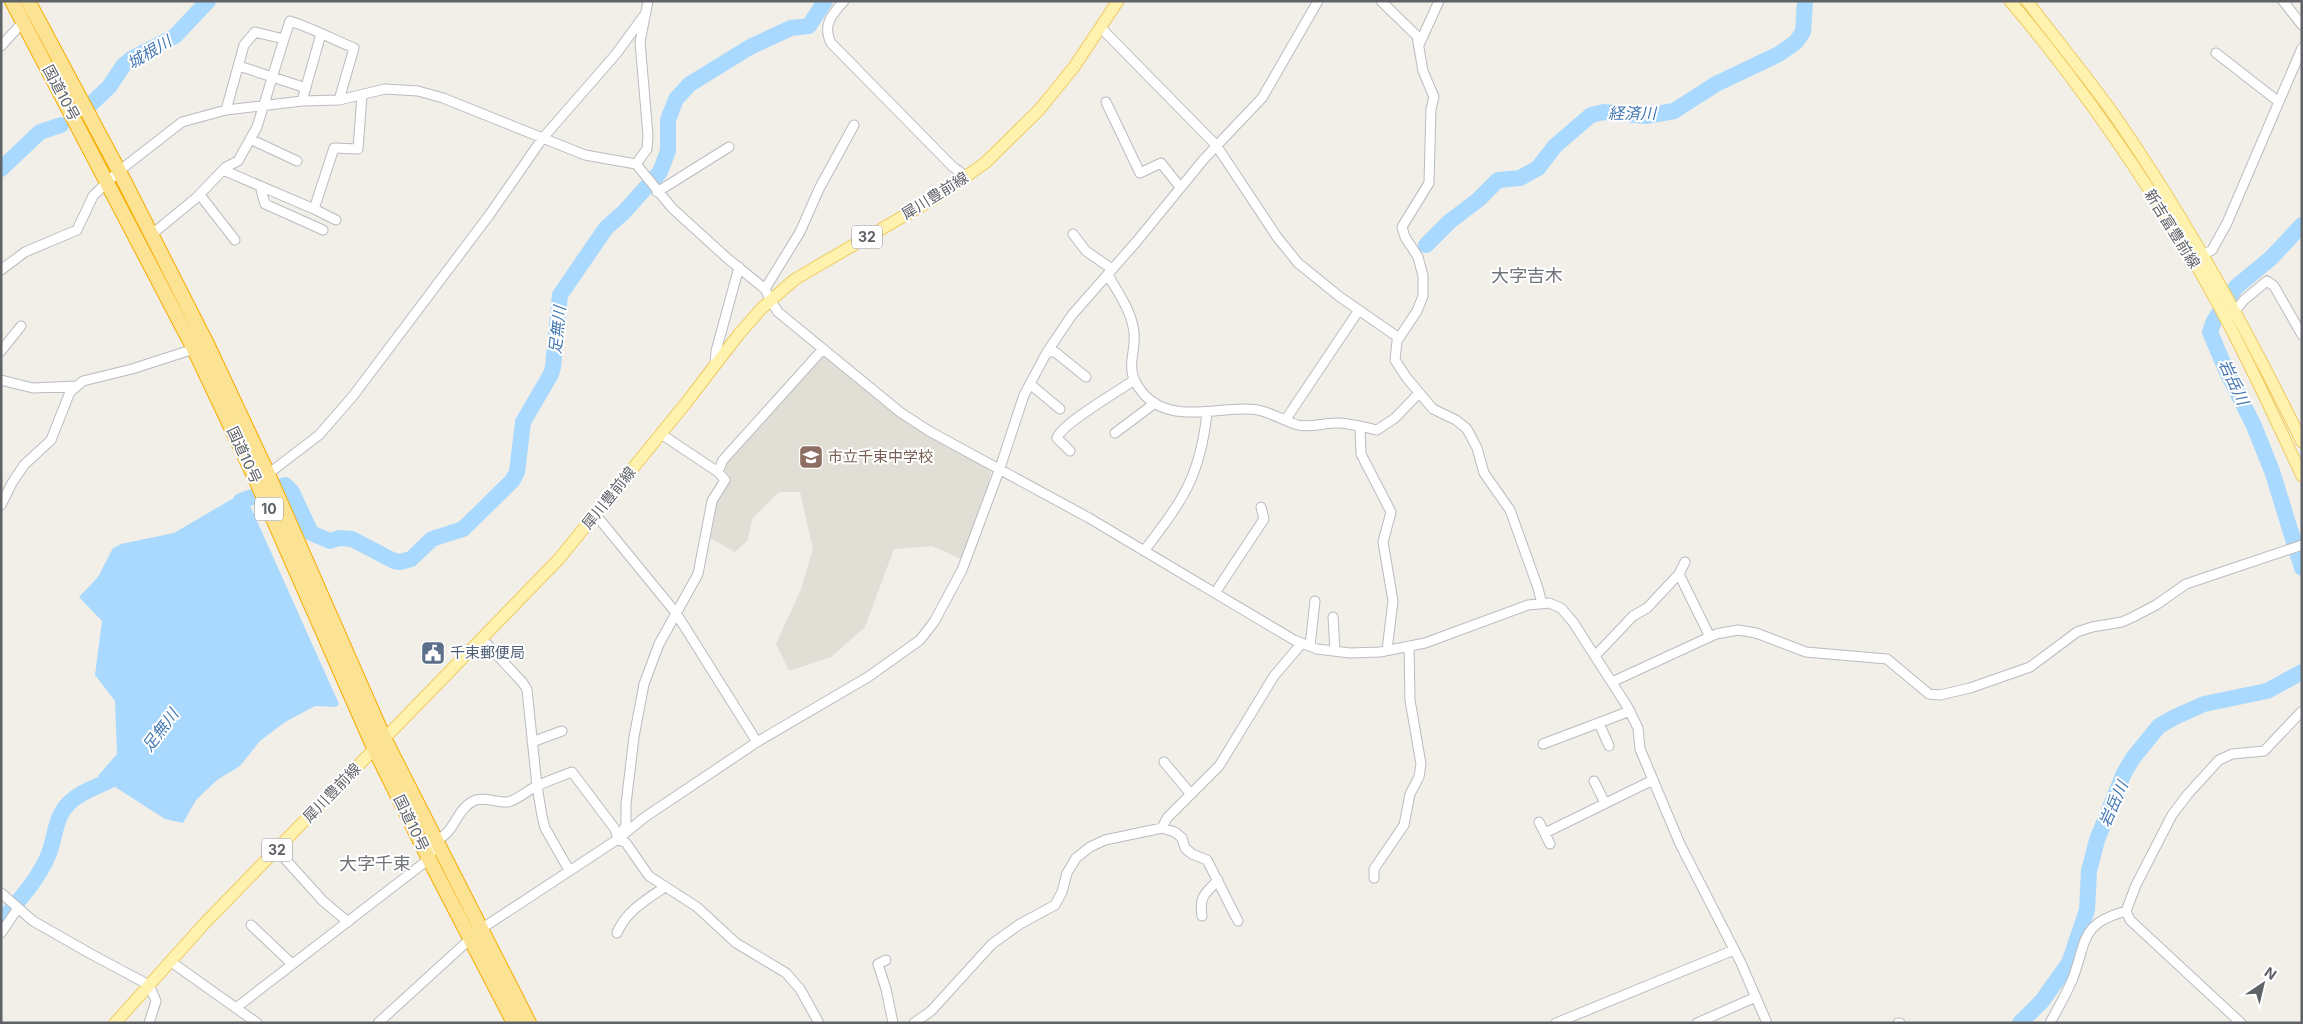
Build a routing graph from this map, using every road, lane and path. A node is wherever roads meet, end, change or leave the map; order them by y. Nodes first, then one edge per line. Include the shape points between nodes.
1 (12, 1) edge
2 (28, 1) edge
3 (648, 1) edge
4 (844, 1) edge
5 (1118, 1) edge
6 (1318, 1) edge
7 (1439, 1) edge
8 (2010, 1) edge
9 (2027, 1) edge
10 (2283, 1) edge
11 (1385, 3) edge
12 (646, 13) junction
13 (23, 22) junction
14 (2302, 25) edge
15 (1101, 28) junction
16 (321, 34) junction
17 (284, 39) junction
18 (1419, 45) junction
19 (1, 46) edge
20 (2302, 48) edge
21 (2216, 53) dead end
22 (240, 66) junction
23 (272, 76) junction
24 (306, 88) junction
25 (362, 95) junction
26 (339, 100) junction
27 (302, 101) junction
28 (1106, 102) dead end
29 (2279, 102) junction
30 (263, 107) junction
31 (226, 110) junction
32 (854, 125) dead end
33 (542, 139) junction
34 (250, 140) junction
35 (1216, 145) junction
36 (729, 147) dead end
37 (297, 160) dead end
38 (636, 164) junction
39 (223, 170) junction
40 (119, 171) junction
41 (967, 176) junction
42 (108, 181) junction
43 (260, 186) junction
44 (1180, 187) junction
45 (657, 192) junction
46 (200, 194) junction
47 (314, 210) junction
48 (336, 220) dead end
49 (323, 230) dead end
50 (1073, 234) dead end
51 (151, 235) junction
52 (235, 240) dead end
53 (2198, 258) junction
54 (739, 268) junction
55 (1, 270) edge
56 (1110, 272) junction
57 (765, 289) junction
58 (770, 301) junction
59 (1359, 310) junction
60 (2234, 311) junction
61 (2227, 323) junction
62 (20, 326) dead end
63 (2302, 335) edge
64 (1399, 338) junction
65 (194, 349) junction
66 (823, 349) junction
67 (1, 351) edge
68 (1047, 352) junction
69 (715, 364) junction
70 (1086, 377) dead end
71 (1, 380) edge
72 (1134, 380) junction
73 (1030, 384) junction
74 (77, 386) junction
75 (1419, 393) junction
76 (1155, 402) junction
77 (1060, 409) dead end
78 (1207, 413) junction
79 (1286, 419) junction
80 (1360, 427) junction
81 (1116, 433) dead end
82 (661, 434) junction
83 (2302, 442) edge
84 (1070, 451) dead end
85 (1000, 468) junction
86 (718, 472) junction
87 (268, 474) junction
88 (2302, 476) edge
89 (1, 505) edge
90 (1260, 507) dead end
91 (596, 514) junction
92 (2302, 545) edge
93 (1144, 551) junction
94 (1685, 562) dead end
95 (1679, 574) junction
96 (1215, 593) junction
97 (1315, 601) dead end
98 (1542, 604) junction
99 (676, 613) junction
100 (1333, 617) dead end
101 (1710, 637) junction
102 (482, 638) junction
103 (1306, 645) junction
104 (1410, 646) junction
105 (1387, 650) junction
106 (1335, 651) junction
107 (1595, 656) junction
108 (1612, 682) junction
109 (1630, 711) junction
110 (2302, 711) edge
111 (1599, 723) junction
112 (562, 731) dead end
113 (532, 742) junction
114 (757, 742) junction
115 (379, 743) junction
116 (1543, 744) dead end
117 (1609, 746) dead end
118 (1164, 762) dead end
119 (1653, 780) junction
120 (1594, 781) dead end
121 (537, 786) junction
122 (1190, 793) junction
123 (1605, 803) junction
124 (1539, 822) dead end
125 (1162, 828) junction
126 (1545, 833) junction
127 (618, 839) junction
128 (436, 840) junction
129 (1550, 844) dead end
130 (277, 850) junction
131 (429, 859) junction
132 (569, 870) junction
133 (1374, 878) dead end
134 (1218, 880) junction
135 (665, 886) junction
136 (1, 893) edge
137 (18, 908) junction
138 (2126, 910) junction
139 (1202, 916) dead end
140 (1238, 921) dead end
141 (348, 922) junction
142 (251, 925) dead end
143 (481, 929) junction
144 (1, 933) edge
145 (617, 933) dead end
146 (471, 939) junction
147 (1734, 950) junction
148 (886, 960) dead end
149 (170, 962) junction
150 (292, 964) junction
151 (149, 985) junction
152 (1756, 997) junction
153 (237, 1007) junction
154 (116, 1023) edge
155 (149, 1023) edge
156 (257, 1023) edge
157 (378, 1023) edge
158 (514, 1023) edge
159 (529, 1023) edge
160 (819, 1023) edge
161 (893, 1023) edge
162 (914, 1023) edge
163 (1556, 1023) edge
164 (1697, 1023) edge
165 (1767, 1023) edge
166 (2050, 1023) edge
167 (2241, 1023) edge

1 - 13 highway, 国道10号 / 10
2 - 40 highway, 国道10号 / 10
3 - 12 street
4 - 41 street via 828,23 831,43 954,167
5 - 15 main road, 犀川豊前線 / 32
6 - 35 street via 1262,98
7 - 18 street
8 - 53 main road, 新吉富豊前線 via 2091,106
9 - 53 main road, 新吉富豊前線 via 2114,115
10 - 14 street
11 - 18 street via 1417,36
12 - 33 street via 616,54
12 - 38 street via 640,42 648,135 647,149
13 - 19 street
13 - 42 highway, 国道10号 / 10
15 - 35 street
15 - 41 main road, 犀川豊前線 / 32 via 1039,110 991,158
16 - 17 street via 290,21
16 - 24 street
16 - 26 street via 354,48
17 - 22 street via 255,32 244,45
17 - 23 street
18 - 64 street via 1434,97 1429,183 1402,227 1418,257 1423,276 1422,296 1417,311
20 - 29 street
21 - 29 street
22 - 23 street
22 - 31 street
23 - 24 street
23 - 30 street
24 - 27 street
25 - 26 street
25 - 33 street via 385,89 418,91
25 - 47 street via 358,149 334,148
26 - 27 street
27 - 30 street
28 - 44 street via 1140,172 1161,163
29 - 53 street via 2227,223 2212,250
30 - 31 street
30 - 34 street
31 - 40 street via 182,122
32 - 57 street via 800,232
33 - 38 street via 585,155
33 - 87 street via 490,214 348,402 319,435
34 - 37 street
34 - 39 street via 238,161
35 - 44 street
35 - 59 street via 1298,263
36 - 45 street
38 - 45 street
39 - 43 street
39 - 46 street
40 - 42 street
40 - 51 highway, 国道10号 / 10
41 - 58 main road, 犀川豊前線 / 32 via 794,280
42 - 55 street via 93,196 77,230 25,252
42 - 65 highway, 国道10号 / 10
43 - 47 street
43 - 49 street via 265,204
44 - 56 street
45 - 54 street
46 - 51 street
46 - 52 street
47 - 48 street
50 - 56 street via 1086,251
51 - 87 highway, 国道10号 / 10
53 - 60 main road, 新吉富豊前線 via 2221,287
53 - 61 main road, 新吉富豊前線 via 2213,298
54 - 57 street
54 - 69 street
56 - 68 street via 1072,315
56 - 72 street via 1128,308 1134,332 1131,366
57 - 58 street
58 - 66 street via 778,312
58 - 69 main road, 犀川豊前線 / 32
59 - 64 street
59 - 79 street
60 - 61 street
60 - 63 street via 2266,281 2274,286
60 - 83 main road, 新吉富豊前線
61 - 88 main road, 新吉富豊前線
62 - 67 street
64 - 75 street via 1396,360
65 - 74 street via 83,381
65 - 115 highway, 国道10号 / 10
66 - 85 street via 900,412
66 - 86 street via 723,460
68 - 70 street via 1054,352
68 - 73 street
69 - 82 main road, 犀川豊前線 / 32
71 - 74 street via 33,388
72 - 76 street
72 - 84 street via 1058,433 1057,438
73 - 77 street
73 - 85 street
74 - 89 street via 70,392 51,440 24,465
75 - 80 street via 1385,426 1377,430
75 - 98 street via 1433,409 1467,429 1484,472 1510,510
76 - 78 street via 1173,411
76 - 81 street
78 - 79 street via 1248,409 1270,412
78 - 93 street via 1201,452 1192,481 1177,508
79 - 80 street via 1299,425 1338,423
80 - 105 street via 1360,454 1391,512 1382,542 1393,601
82 - 86 street
82 - 91 main road, 犀川豊前線 / 32
85 - 93 street
85 - 114 street via 962,570 920,640 868,677
86 - 99 street via 725,480 712,501 698,574
87 - 115 highway, 国道10号 / 10
90 - 96 street via 1264,518
91 - 99 street
91 - 102 main road, 犀川豊前線 / 32 via 558,560
92 - 101 street via 2186,584 2128,620 2077,632 2030,667 1940,695 1929,694 1887,659 1806,652 1756,633 1738,630
93 - 96 street
94 - 95 street
95 - 101 street
95 - 107 street
96 - 103 street
97 - 103 street
98 - 104 street
98 - 107 street via 1561,608
99 - 114 street
99 - 127 street via 659,644 644,684 634,737 626,825
100 - 106 street
101 - 108 street
102 - 113 street via 528,690
102 - 115 main road, 犀川豊前線 / 32
103 - 106 street
103 - 122 street via 1274,676 1219,766
104 - 105 street
104 - 133 street via 1410,700 1421,764 1419,777 1410,794 1404,825 1374,869
105 - 106 street
107 - 108 street
108 - 109 street
109 - 111 street
109 - 119 street via 1638,728 1640,749
110 - 138 street via 2264,751 2232,754 2219,760 2188,794 2172,815
111 - 116 street
111 - 117 street
112 - 113 street
113 - 121 street
114 - 127 street
115 - 128 highway, 国道10号 / 10
115 - 130 main road, 犀川豊前線 / 32
115 - 131 highway, 国道10号 / 10
118 - 122 street
119 - 123 street
119 - 147 street via 1680,844
120 - 123 street
121 - 127 street via 572,772 615,829
121 - 128 street via 509,802 477,800 461,812 442,838
121 - 132 street via 545,828
122 - 125 street
123 - 126 street
124 - 126 street
125 - 134 street via 1175,832 1182,838 1185,848 1207,860
125 - 162 street via 1090,846 1076,858 1067,873 1056,905 1020,924 992,944 931,1011
126 - 129 street
127 - 132 street
127 - 135 street via 626,843 649,876
128 - 131 street
128 - 143 highway, 国道10号 / 10
130 - 141 street via 323,901
130 - 149 main road, 犀川豊前線 / 32
131 - 141 street
131 - 146 highway, 国道10号 / 10
132 - 143 street
134 - 139 street via 1202,898
134 - 140 street
135 - 145 street via 642,902 620,925
135 - 160 street via 697,907 736,943 786,973 800,989
136 - 137 street
137 - 144 street
137 - 151 street via 83,950
138 - 166 street via 2101,920 2088,935 2082,944 2073,977
138 - 167 street via 2130,920
141 - 150 street
142 - 150 street
143 - 146 street
143 - 159 highway, 国道10号 / 10
146 - 157 street
146 - 158 highway, 国道10号 / 10
147 - 152 street
147 - 163 street
148 - 161 street via 878,964
149 - 151 main road, 犀川豊前線 / 32
149 - 153 street
150 - 153 street
151 - 154 main road, 犀川豊前線 / 32
151 - 155 street via 156,1001
152 - 164 street
152 - 165 street
153 - 156 street

